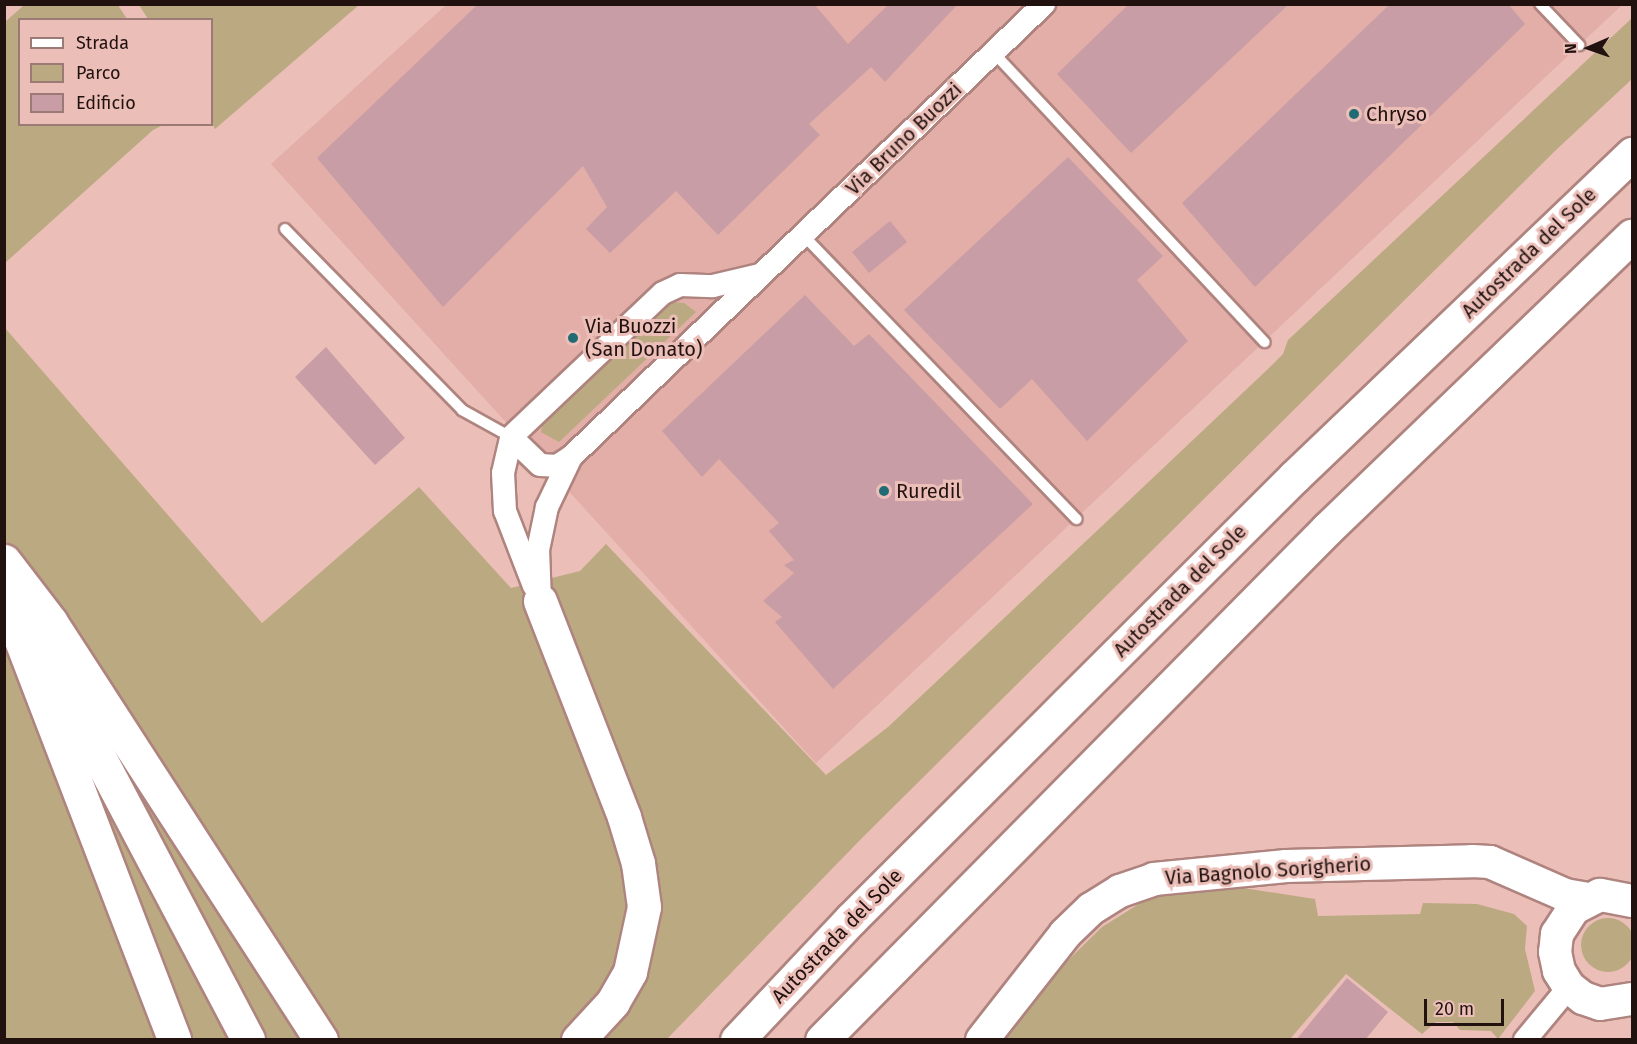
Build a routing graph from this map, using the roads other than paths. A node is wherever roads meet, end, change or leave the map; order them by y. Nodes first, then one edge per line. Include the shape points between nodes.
1 (1044, 4) edge
2 (1540, 4) edge
3 (1579, 45) dead end
4 (994, 53) junction
5 (1632, 154) edge
6 (285, 229) dead end
7 (804, 236) junction
8 (1632, 236) edge
9 (764, 274) junction
10 (689, 286) junction
11 (704, 332) junction
12 (1264, 342) dead end
13 (511, 437) junction
14 (571, 457) junction
15 (1076, 519) dead end
16 (4, 561) edge
17 (4, 577) edge
18 (4, 596) edge
19 (540, 601) junction
20 (1545, 887) junction
21 (1630, 898) edge
22 (1587, 899) junction
23 (1557, 934) junction
24 (1569, 987) junction
25 (1632, 999) edge
26 (174, 1040) edge
27 (248, 1040) edge
28 (321, 1040) edge
29 (578, 1040) edge
30 (737, 1040) edge
31 (822, 1040) edge
32 (982, 1040) edge
33 (1525, 1040) edge

1 - 4 street, Via Bruno Buozzi
2 - 3 lane
4 - 7 street, Via Bruno Buozzi
4 - 12 lane
5 - 30 highway, Autostrada del Sole via 1294,477 851,919
6 - 13 lane via 462,410
7 - 9 street, Via Bruno Buozzi
7 - 15 lane
8 - 31 highway via 1327,529
9 - 10 street, Via Bruno Buozzi via 728,284
9 - 11 street, Via Bruno Buozzi
10 - 11 street via 698,290 709,305 709,323
10 - 13 street, Via Bruno Buozzi via 680,285 663,293
11 - 14 street, Via Bruno Buozzi
13 - 14 street via 540,465 557,466
13 - 19 street via 503,473 505,511
14 - 19 street, Via Bruno Buozzi via 547,507 538,550
16 - 28 highway via 56,630
17 - 27 highway
18 - 26 highway
19 - 29 highway via 624,817 638,863 644,907 630,972 613,1002
20 - 22 street, Via Bagnolo Sorigherio
20 - 23 street
20 - 32 street, Via Bagnolo Sorigherio via 1505,868 1472,861 1286,866 1154,879 1120,891 1091,909 1065,934
21 - 22 street via 1613,895
22 - 23 street via 1574,908
23 - 24 street via 1557,962
24 - 25 street via 1600,1004
24 - 33 street

